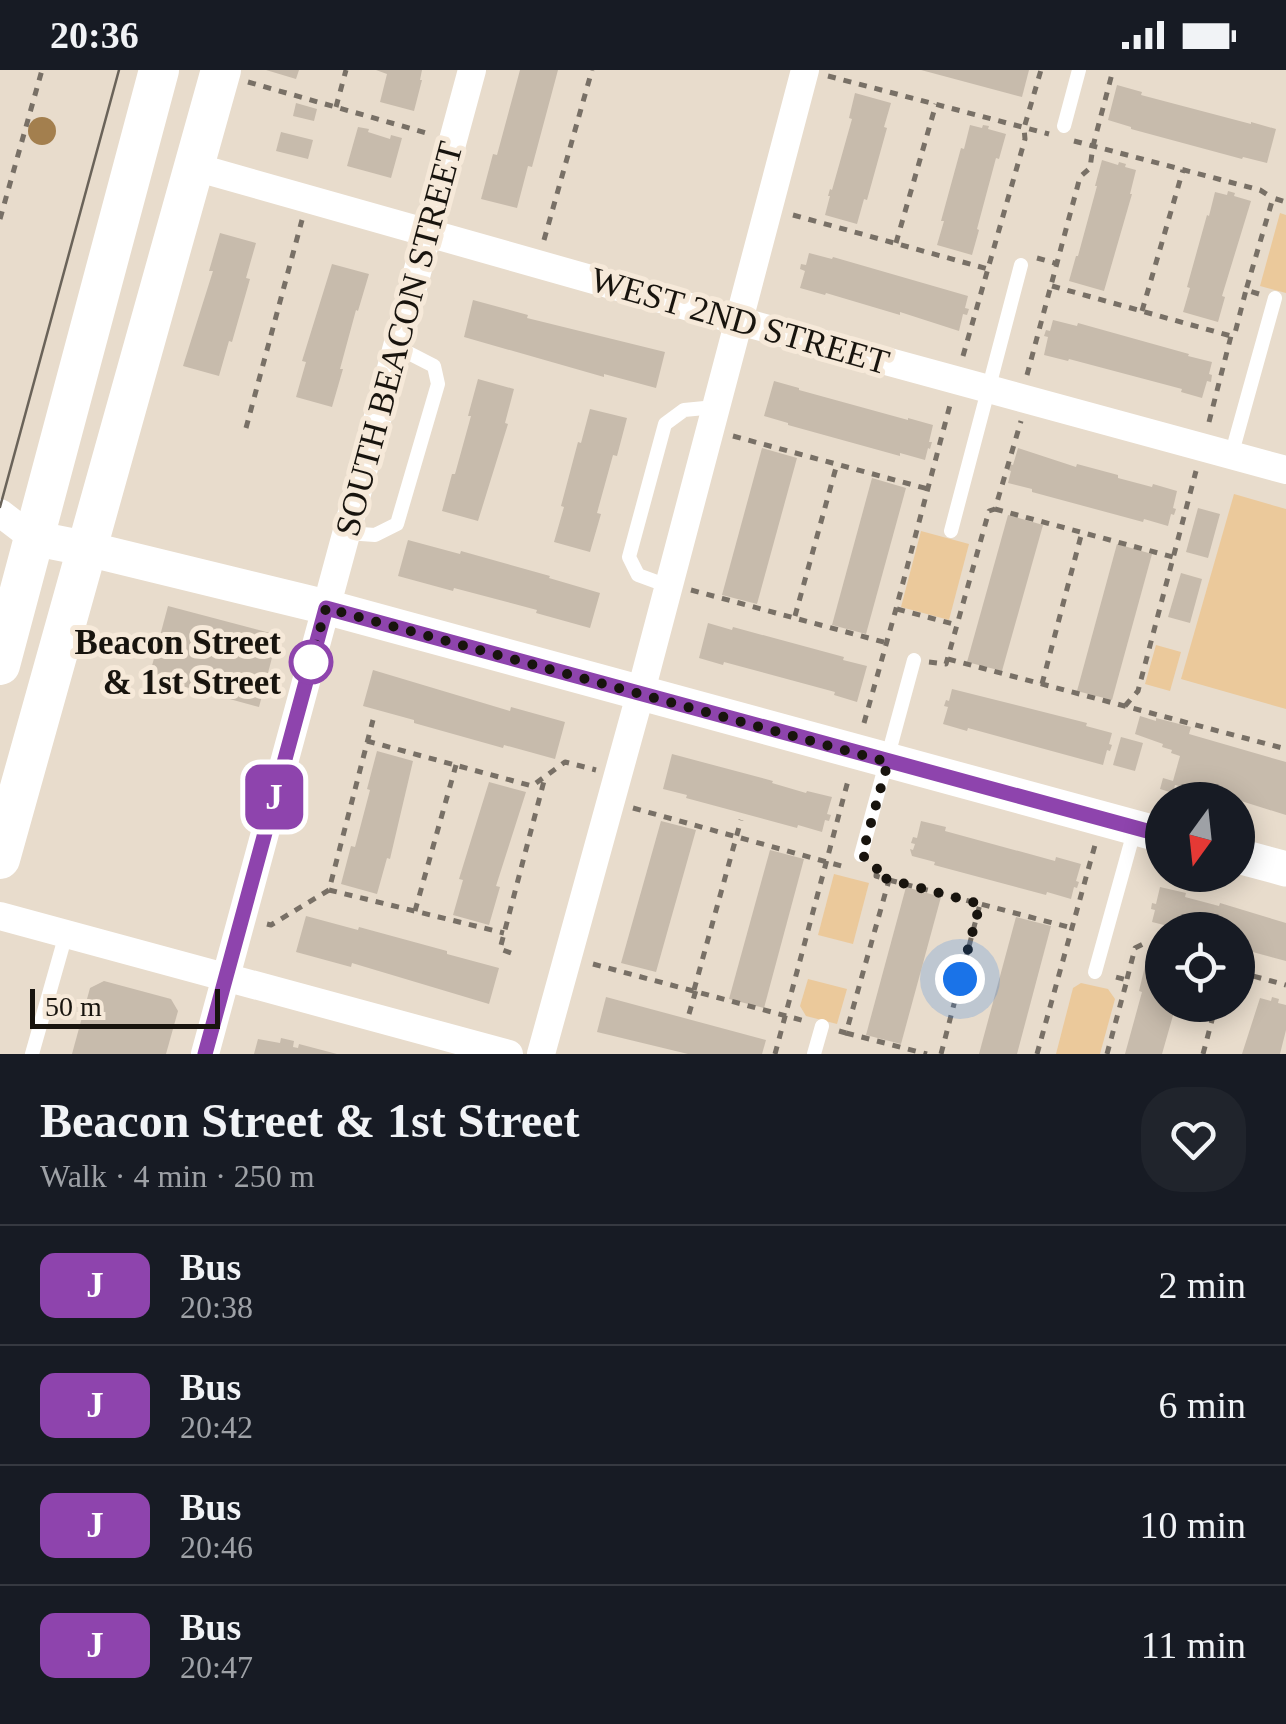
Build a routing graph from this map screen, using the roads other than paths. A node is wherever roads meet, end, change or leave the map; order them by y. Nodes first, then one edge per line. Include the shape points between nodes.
1 (160, 70) edge
2 (472, 70) edge
3 (805, 70) edge
4 (1079, 70) edge
5 (221, 72) edge
6 (1064, 126) dead end
7 (196, 166) junction
8 (427, 232) junction
9 (1020, 265) dead end
10 (1275, 298) road end
11 (739, 321) junction
12 (397, 347) junction
13 (990, 389) junction
14 (712, 418) junction
15 (1230, 456) junction
16 (1286, 470) edge
17 (0, 513) edge
18 (952, 531) dead end
19 (347, 532) junction
20 (16, 541) edge
21 (88, 549) junction
22 (668, 585) junction
23 (326, 608) junction
24 (914, 660) road end
25 (0, 665) edge
26 (640, 695) junction
27 (872, 757) junction
28 (1133, 827) edge
29 (862, 855) road end
30 (0, 858) edge
31 (1255, 861) edge
32 (1286, 869) edge
33 (0, 916) edge
34 (66, 934) junction
35 (1095, 972) road end
36 (226, 976) junction
37 (822, 1026) road end
38 (468, 1049) edge
39 (32, 1054) edge
40 (205, 1054) edge
41 (509, 1054) edge
42 (541, 1054) edge
43 (814, 1054) edge

1 - 20 main road
2 - 8 street, SOUTH BEACON STREET
3 - 11 street
4 - 6 lane
5 - 7 main road
7 - 8 street, WEST 2ND STREET
7 - 21 main road
8 - 11 street, WEST 2ND STREET
8 - 12 street, SOUTH BEACON STREET
9 - 13 lane
10 - 15 lane
11 - 13 street, WEST 2ND STREET
11 - 14 street
12 - 19 street, SOUTH BEACON STREET
12 - 19 lane via 434,366 438,384 397,524 375,535
13 - 15 street, WEST 2ND STREET
13 - 18 lane
14 - 22 street
14 - 22 lane via 684,410 664,424 630,556 638,574
15 - 16 street, WEST 2ND STREET
17 - 20 street
19 - 23 street, SOUTH BEACON STREET
20 - 21 street
20 - 25 main road
21 - 23 street
21 - 30 main road
22 - 26 street
23 - 26 street
23 - 36 street, SOUTH BEACON STREET
24 - 27 lane
26 - 27 street
26 - 42 street
27 - 28 street
27 - 29 lane
28 - 35 lane
31 - 32 street
33 - 34 street
34 - 36 street
34 - 39 lane
36 - 38 street
36 - 40 street, SOUTH BEACON STREET
37 - 43 lane
38 - 41 street

